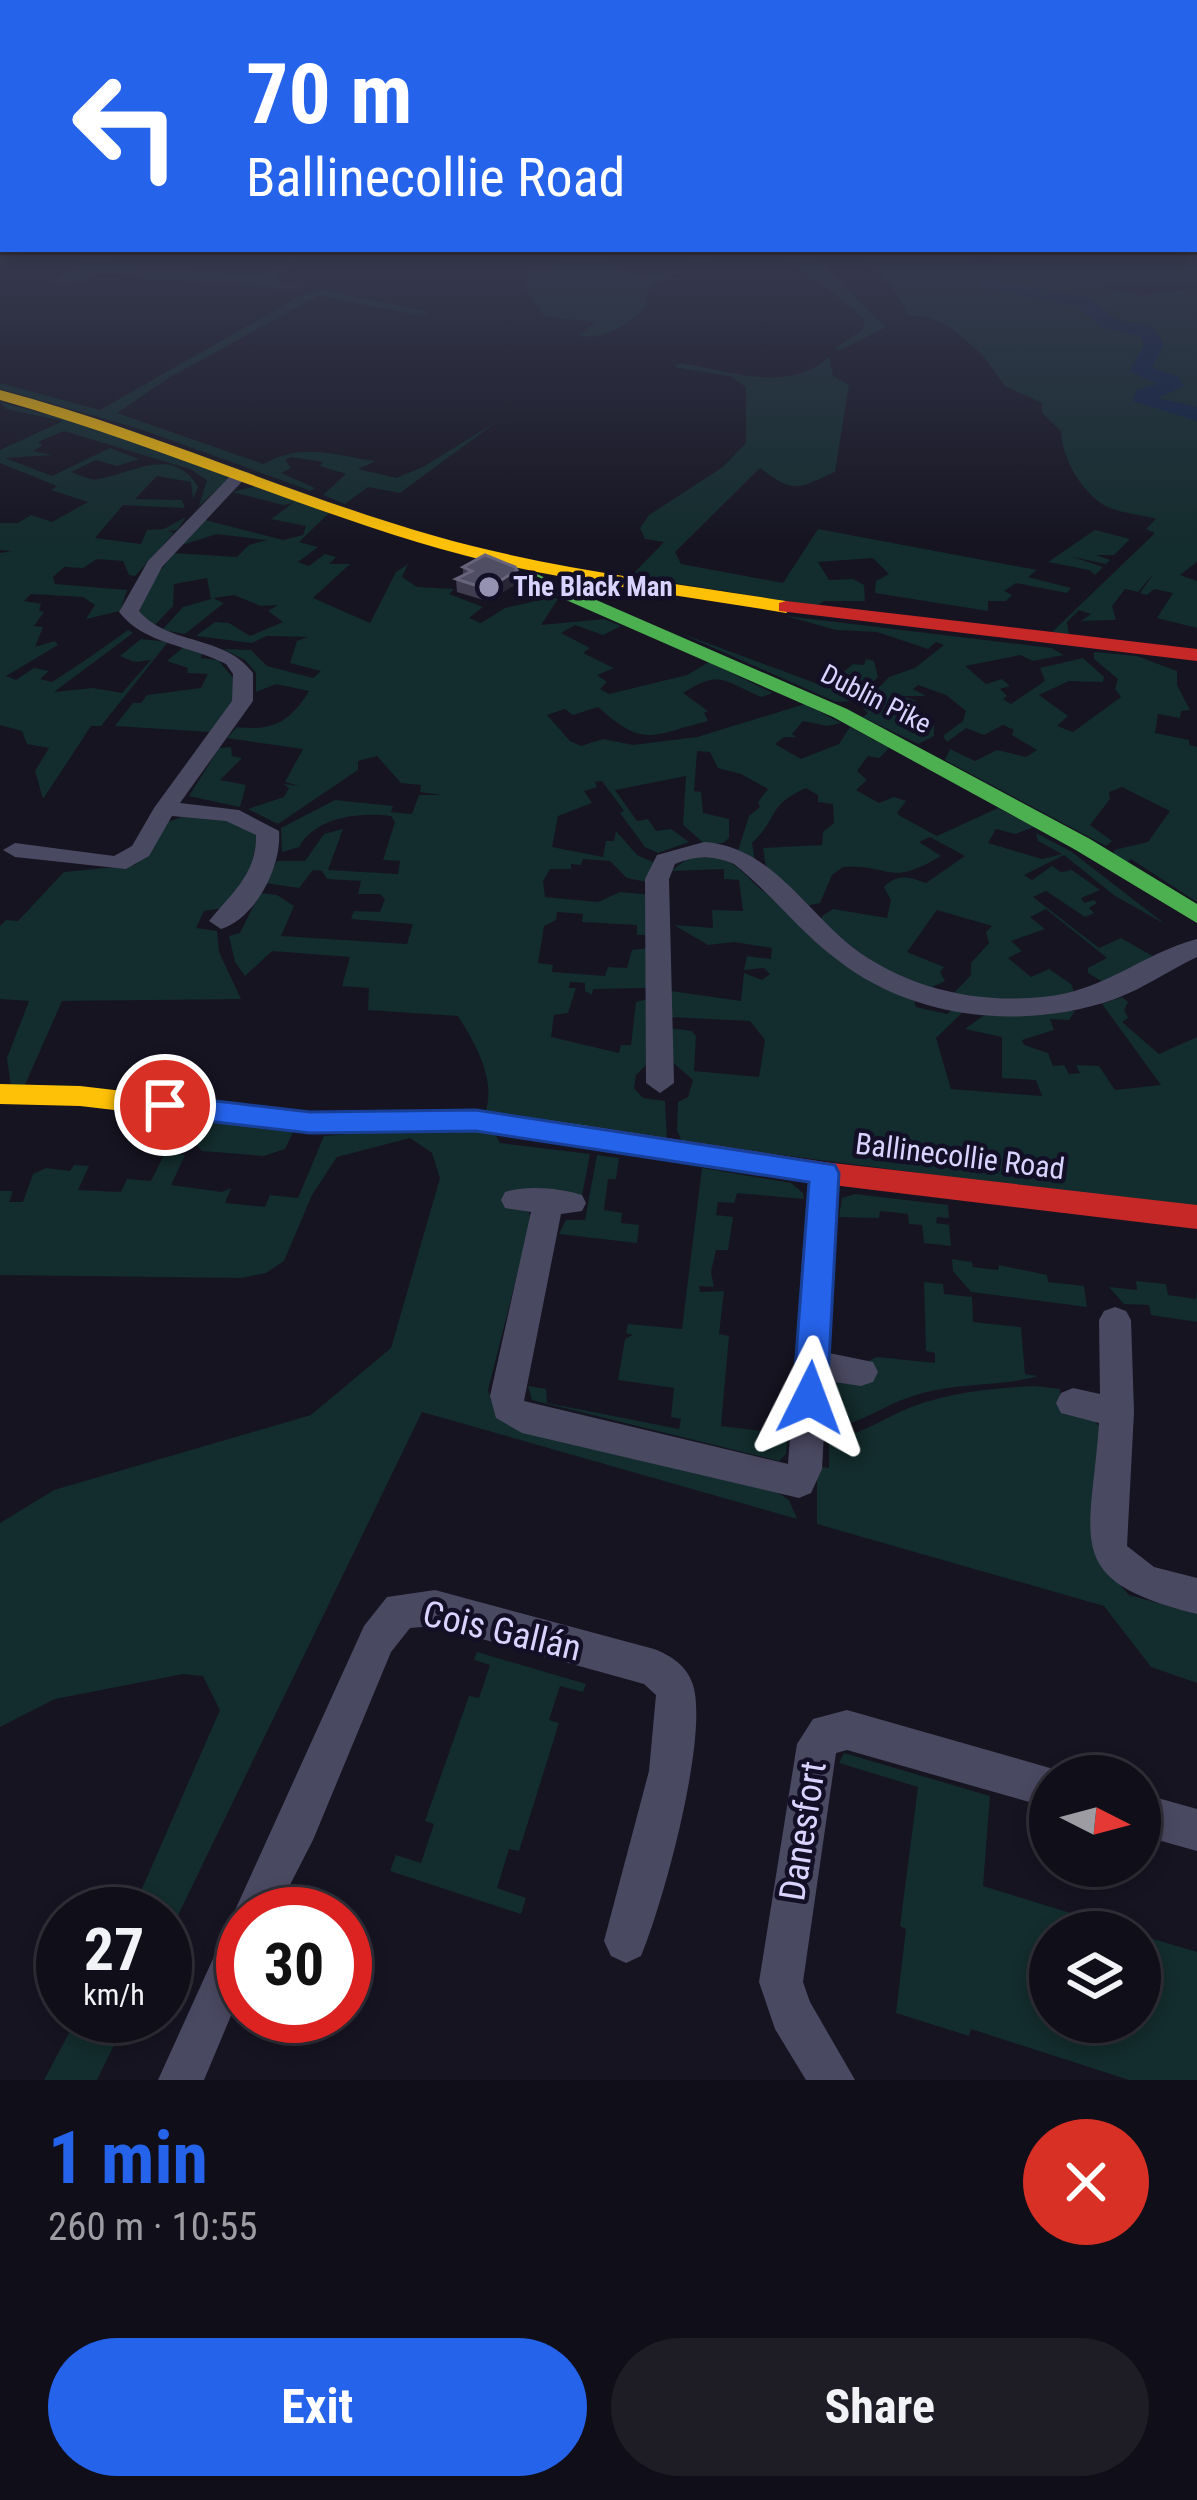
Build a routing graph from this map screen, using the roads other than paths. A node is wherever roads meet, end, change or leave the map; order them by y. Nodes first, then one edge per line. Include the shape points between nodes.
1 (0, 394) edge
2 (242, 472) junction
3 (524, 562) junction
4 (1197, 655) edge
5 (165, 808) junction
6 (16, 850) dead end
7 (1197, 915) edge
8 (221, 920) dead end
9 (1197, 947) edge
10 (660, 1083) dead end
11 (0, 1094) edge
12 (824, 1173) junction
13 (545, 1202) dead end
14 (1197, 1217) edge
15 (1115, 1320) dead end
16 (812, 1365) junction
17 (861, 1372) dead end
18 (1073, 1403) dead end
19 (1117, 1412) junction
20 (1197, 1596) edge
21 (1029, 1782) edge
22 (1161, 1820) edge
23 (1197, 1830) edge
24 (266, 1887) edge
25 (626, 1941) dead end
26 (216, 1998) edge
27 (181, 2080) edge
28 (832, 2080) edge

1 - 2 street, Dublin Pike
2 - 3 street, Dublin Pike via 443,545
2 - 5 street via 154,565 131,602 137,625 219,653 245,679 242,705
3 - 4 street, Dublin Pike via 820,613
3 - 7 street, Dublin Pike via 526,575 873,730
5 - 6 street via 141,851 118,865
5 - 8 street via 231,815 267,831 269,848 251,885
9 - 10 street via 1078,1000 1011,1008 960,1001 911,990 860,965 742,860 722,850 686,851 665,860 657,879
11 - 12 street, Ballinecollie Road via 310,1123 476,1120
12 - 14 street, Ballinecollie Road
12 - 16 street
13 - 16 street via 507,1396 522,1418 799,1482
15 - 19 street
16 - 17 street
18 - 19 street
19 - 20 street via 1109,1549 1133,1578
21 - 28 street, Danesfort via 847,1730 817,1744 782,1982 791,2013
22 - 23 street
24 - 25 street, Cois Gallán via 377,1639 400,1610 435,1608 654,1668 673,1685 675,1744
26 - 27 street

